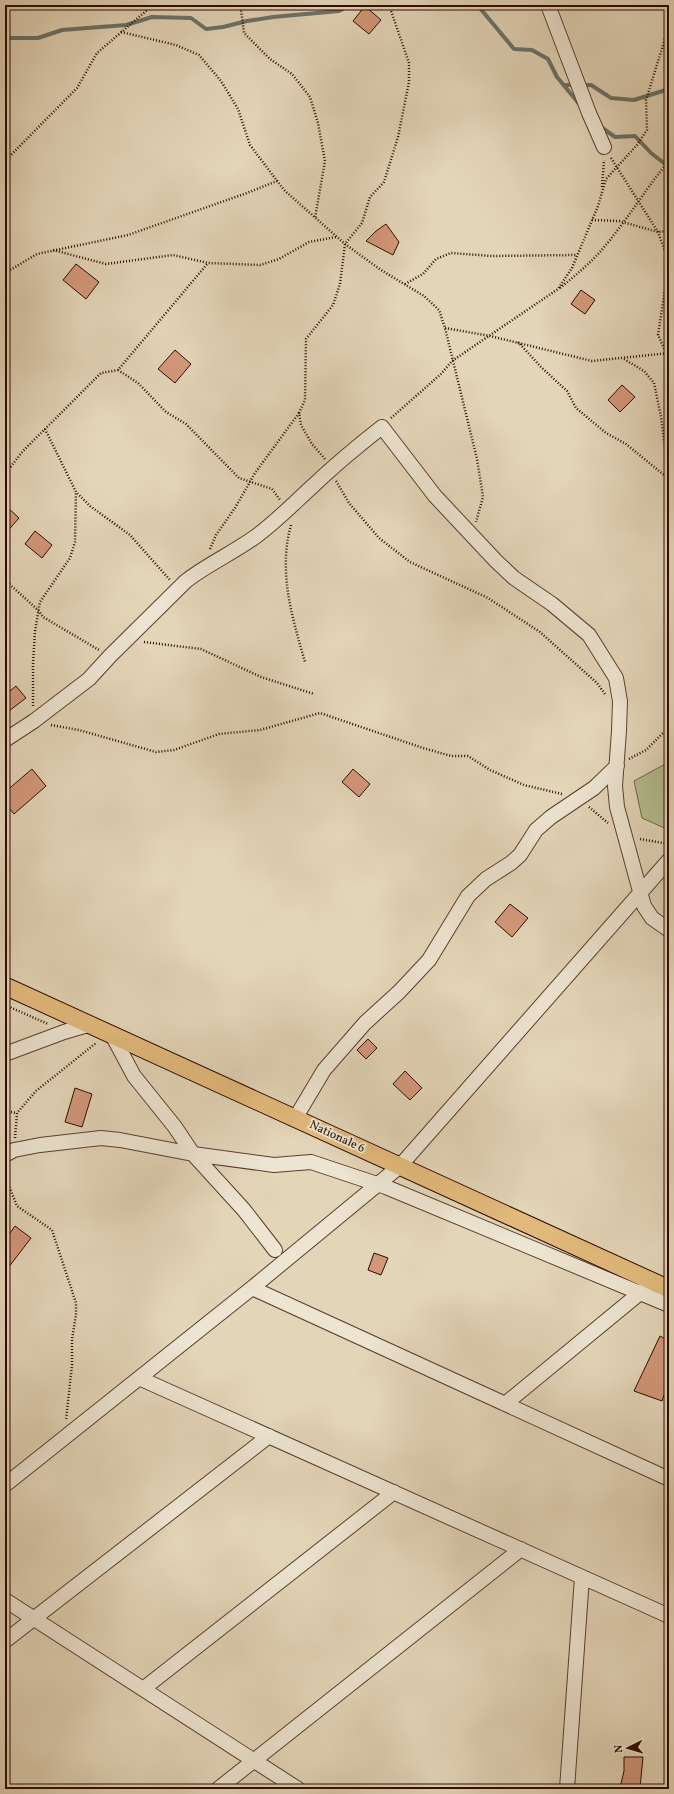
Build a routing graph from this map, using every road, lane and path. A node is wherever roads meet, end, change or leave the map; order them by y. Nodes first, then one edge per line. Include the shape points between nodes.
1 (153, 5) edge
2 (239, 5) edge
3 (389, 5) edge
4 (548, 5) edge
5 (669, 26) edge
6 (121, 32) junction
7 (604, 147) junction
8 (669, 160) edge
9 (5, 161) edge
10 (616, 168) junction
11 (277, 181) junction
12 (602, 190) junction
13 (638, 200) junction
14 (315, 218) junction
15 (592, 220) junction
16 (623, 222) junction
17 (669, 231) edge
18 (658, 232) junction
19 (336, 237) junction
20 (345, 244) junction
21 (53, 250) junction
22 (577, 255) junction
23 (208, 263) junction
24 (5, 273) edge
25 (405, 284) junction
26 (558, 290) junction
27 (445, 328) junction
28 (490, 336) junction
29 (518, 342) junction
30 (668, 353) edge
31 (669, 358) edge
32 (624, 359) junction
33 (452, 361) junction
34 (118, 370) junction
35 (300, 413) junction
36 (382, 427) junction
37 (45, 429) junction
38 (330, 471) junction
39 (5, 474) edge
40 (669, 479) edge
41 (250, 482) junction
42 (76, 492) junction
43 (293, 505) junction
44 (472, 534) junction
45 (200, 570) junction
46 (5, 580) edge
47 (177, 589) junction
48 (38, 611) junction
49 (126, 639) junction
50 (110, 656) junction
51 (305, 662) dead end
52 (314, 694) dead end
53 (606, 695) dead end
54 (34, 721) junction
55 (669, 728) edge
56 (5, 740) edge
57 (617, 766) junction
58 (580, 798) junction
59 (624, 837) junction
60 (669, 844) edge
61 (669, 860) edge
62 (640, 892) junction
63 (669, 930) edge
64 (5, 986) edge
65 (91, 1024) junction
66 (111, 1033) junction
67 (5, 1054) edge
68 (5, 1111) edge
69 (17, 1113) junction
70 (296, 1118) junction
71 (669, 1132) edge
72 (10, 1153) edge
73 (193, 1154) junction
74 (400, 1166) junction
75 (5, 1176) edge
76 (377, 1185) junction
77 (669, 1191) edge
78 (274, 1250) dead end
79 (653, 1282) junction
80 (252, 1288) junction
81 (669, 1289) edge
82 (640, 1293) junction
83 (669, 1305) edge
84 (139, 1378) junction
85 (505, 1404) junction
86 (269, 1436) junction
87 (65, 1437) junction
88 (669, 1479) edge
89 (5, 1485) edge
90 (394, 1492) junction
91 (521, 1549) junction
92 (582, 1577) junction
93 (5, 1600) edge
94 (669, 1616) edge
95 (34, 1618) junction
96 (5, 1641) edge
97 (143, 1688) junction
98 (254, 1760) junction
99 (218, 1789) edge
100 (298, 1789) edge
101 (567, 1789) edge

1 - 6 path
2 - 14 path via 244,33 270,59 292,74 310,97 326,161
3 - 20 path via 409,63 409,82 398,137 384,182 370,197 362,223
4 - 7 street
5 - 10 path via 646,100 647,130
6 - 9 path via 97,53 77,88
6 - 11 path via 176,45 199,55 221,81 238,109 250,145
7 - 10 path
7 - 12 path
8 - 13 path
10 - 12 path via 606,179
10 - 13 path
11 - 14 path
11 - 21 path via 128,236
12 - 15 path
13 - 16 path
13 - 18 path
14 - 19 path
15 - 16 path
15 - 22 path
16 - 18 path
16 - 26 path via 606,246
17 - 18 path
18 - 30 path via 666,254 668,270 658,335
19 - 20 path
19 - 23 path via 309,242 279,259 260,265
20 - 25 path
20 - 35 path via 340,284 333,305 306,339 305,400
21 - 23 path via 106,264 173,255
21 - 24 path via 37,254
22 - 25 path via 492,256 451,253 436,259 423,274
22 - 26 path
23 - 34 path
25 - 27 path via 424,296 439,310
26 - 28 path
27 - 28 path
27 - 33 path
28 - 29 path
28 - 33 path
29 - 32 path via 592,361
29 - 40 path via 567,390 576,408
30 - 31 path
30 - 32 path
32 - 40 path via 644,371 654,383
33 - 36 path
33 - 44 path via 477,459 483,497
34 - 37 path via 101,373
34 - 41 path via 138,383 166,412 186,424 239,478
35 - 38 path via 300,424 312,444 328,462
35 - 41 path
36 - 38 street
36 - 44 street via 435,496
37 - 39 path
37 - 42 path
38 - 43 street
38 - 53 path via 349,503 379,538 410,562 488,598 540,632 597,683
41 - 43 path via 272,489
41 - 45 path via 216,535
42 - 47 path via 90,506 130,535
42 - 48 path via 75,542 70,558 40,602
43 - 45 street via 255,537
43 - 51 path via 287,540 286,576 290,607
44 - 57 street via 514,578 552,604 589,635 604,658 616,678 620,701
45 - 47 street
46 - 48 path
47 - 49 street
48 - 50 path via 43,617
48 - 54 path via 33,664
49 - 50 street
49 - 52 path via 201,649 261,677
50 - 54 street via 83,684
54 - 56 street
54 - 58 path via 79,730 156,752 174,750 219,734 260,730 320,713 423,748 451,756 468,756 490,770 524,785
55 - 57 path via 646,750
57 - 58 street
57 - 59 street via 616,793
58 - 59 path
58 - 70 street via 536,830 520,855 486,879 468,896 428,960 399,992 365,1023 330,1064
59 - 60 path
59 - 62 street
61 - 62 street
62 - 63 street via 644,906 652,918
62 - 74 street
64 - 65 main road, Nationale 6
65 - 66 main road, Nationale 6
65 - 67 street
66 - 69 path via 36,1091
66 - 70 main road, Nationale 6
66 - 73 street via 134,1076 175,1126
68 - 69 path
69 - 72 path
70 - 74 main road, Nationale 6
71 - 77 path via 665,1148
72 - 73 street via 40,1145 101,1138
73 - 76 street via 274,1165 311,1162
73 - 78 street via 244,1210
74 - 76 street
74 - 79 main road, Nationale 6
75 - 87 path via 17,1206 52,1230 76,1303
76 - 80 street
76 - 82 street
79 - 81 main road, Nationale 6
79 - 82 street
80 - 84 street
80 - 85 street
82 - 83 street
82 - 85 street
84 - 86 street
84 - 87 street
85 - 88 street
86 - 90 street
86 - 95 street
87 - 89 street
90 - 91 street
90 - 97 street
91 - 92 street
91 - 98 street
92 - 94 street
92 - 101 street
93 - 95 street
95 - 96 street
95 - 97 street
97 - 98 street
98 - 99 street
98 - 100 street

